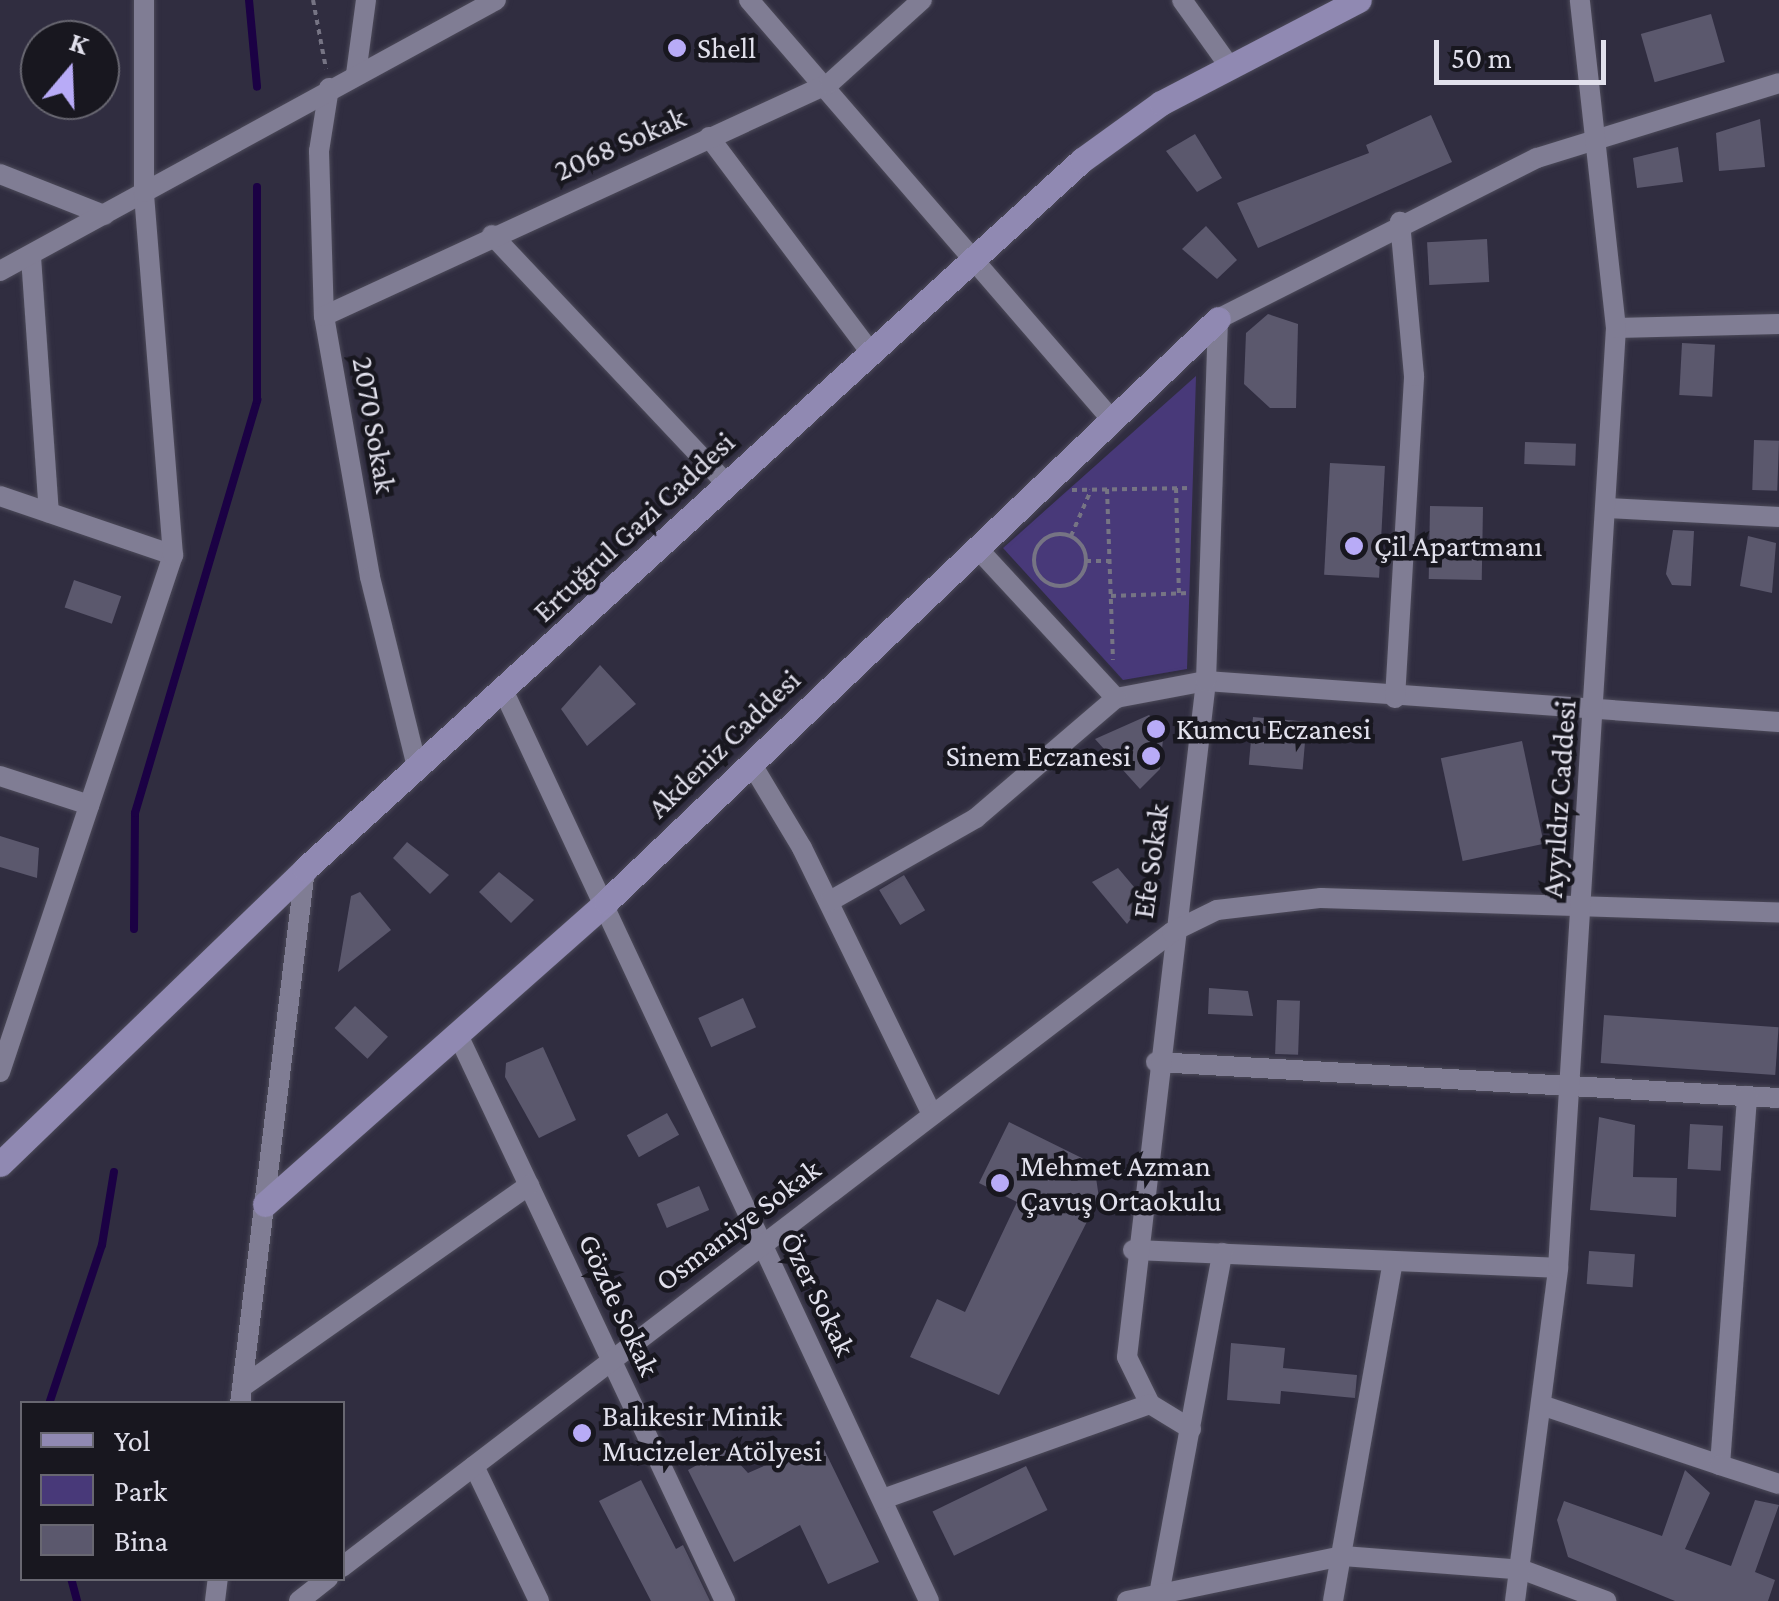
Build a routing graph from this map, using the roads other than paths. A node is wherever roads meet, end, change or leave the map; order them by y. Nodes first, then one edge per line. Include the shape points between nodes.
1 (144, 0) edge
2 (366, 0) edge
3 (496, 0) edge
4 (749, 0) edge
5 (922, 0) edge
6 (1182, 0) edge
7 (1359, 0) edge
8 (1580, 0) edge
9 (1230, 67) junction
10 (356, 74) junction
11 (830, 83) junction
12 (1779, 84) edge
13 (330, 88) junction
14 (1596, 135) junction
15 (709, 137) junction
16 (0, 174) edge
17 (144, 192) junction
18 (104, 215) junction
19 (1400, 222) junction
20 (492, 235) junction
21 (30, 257) junction
22 (972, 262) junction
23 (0, 270) edge
24 (324, 316) junction
25 (1218, 318) junction
26 (1779, 324) edge
27 (1616, 328) junction
28 (871, 353) junction
29 (1112, 420) junction
30 (727, 484) junction
31 (0, 496) edge
32 (1608, 508) junction
33 (48, 512) junction
34 (1779, 517) edge
35 (977, 548) junction
36 (173, 555) junction
37 (1206, 682) junction
38 (504, 692) junction
39 (1116, 698) junction
40 (1395, 698) junction
41 (1595, 710) junction
42 (1779, 722) edge
43 (751, 763) junction
44 (417, 766) junction
45 (0, 776) edge
46 (89, 804) junction
47 (306, 869) junction
48 (606, 902) junction
49 (830, 902) junction
50 (1582, 905) junction
51 (1779, 912) edge
52 (1172, 932) junction
53 (458, 1035) junction
54 (1156, 1062) junction
55 (0, 1072) edge
56 (1569, 1086) junction
57 (1747, 1096) junction
58 (1779, 1098) edge
59 (932, 1115) junction
60 (3, 1157) edge
61 (529, 1185) junction
62 (265, 1204) junction
63 (762, 1246) junction
64 (1134, 1250) junction
65 (1222, 1253) junction
66 (1393, 1261) junction
67 (1558, 1268) junction
68 (611, 1359) junction
69 (241, 1396) edge
70 (1150, 1404) junction
71 (1547, 1407) junction
72 (1191, 1429) junction
73 (1720, 1465) junction
74 (474, 1466) junction
75 (1779, 1484) edge
76 (883, 1498) junction
77 (1344, 1556) junction
78 (345, 1565) edge
79 (1523, 1570) junction
80 (324, 1581) edge
81 (1158, 1596) edge
82 (299, 1601) edge
83 (539, 1601) edge
84 (725, 1601) edge
85 (929, 1601) edge
86 (1127, 1601) edge
87 (1333, 1601) edge
88 (1516, 1601) edge
89 (1606, 1601) edge

1 - 17 street
2 - 10 street
3 - 10 street
4 - 11 street
5 - 11 street, 2068 Sokak
6 - 9 street
7 - 9 main road, Ertuğrul Gazi Caddesi
8 - 14 street, Ayyıldız Caddesi
9 - 22 main road, Ertuğrul Gazi Caddesi via 1082,160
10 - 13 street
11 - 15 street, 2068 Sokak
11 - 22 street
12 - 14 street
13 - 17 street
13 - 24 street, 2070 Sokak via 319,151
14 - 19 street
14 - 27 street, Ayyıldız Caddesi
15 - 20 street, 2068 Sokak
15 - 28 street
16 - 18 street
17 - 18 street
17 - 36 street
18 - 21 street
19 - 25 street
19 - 40 street via 1414,376
20 - 24 street, 2068 Sokak
20 - 30 street
21 - 23 street
21 - 33 street
22 - 28 main road, Ertuğrul Gazi Caddesi
22 - 29 street
24 - 44 street, 2070 Sokak via 370,577
25 - 29 main road, Akdeniz Caddesi
25 - 37 street, Efe Sokak
26 - 27 street
27 - 32 street, Ayyıldız Caddesi
28 - 30 main road, Ertuğrul Gazi Caddesi
29 - 35 main road, Akdeniz Caddesi
30 - 38 main road, Ertuğrul Gazi Caddesi
31 - 33 street
32 - 34 street
32 - 41 street, Ayyıldız Caddesi
33 - 36 street
35 - 39 street
35 - 43 main road, Akdeniz Caddesi
36 - 46 street
37 - 39 street
37 - 40 street
37 - 52 street, Efe Sokak
38 - 44 main road, Ertuğrul Gazi Caddesi
38 - 48 street, Özer Sokak
39 - 49 street via 976,818
40 - 41 street
41 - 42 street
41 - 50 street, Ayyıldız Caddesi
43 - 48 main road, Akdeniz Caddesi
43 - 49 street
44 - 47 main road, Ertuğrul Gazi Caddesi
45 - 46 street
46 - 55 street via 39,976
47 - 60 main road, Ertuğrul Gazi Caddesi
47 - 62 street
48 - 53 main road, Akdeniz Caddesi
48 - 63 street, Özer Sokak
49 - 59 street
50 - 51 street, Osmaniye Sokak
50 - 52 street, Osmaniye Sokak via 1321,898 1217,910
50 - 56 street, Ayyıldız Caddesi
52 - 54 street, Efe Sokak
52 - 59 street, Osmaniye Sokak
53 - 61 street, Gözde Sokak
53 - 62 main road, Akdeniz Caddesi
54 - 56 street
54 - 64 street, Efe Sokak
56 - 57 street
56 - 67 street, Ayyıldız Caddesi
57 - 58 street
57 - 73 street
59 - 63 street, Osmaniye Sokak
61 - 68 street, Gözde Sokak
61 - 69 street
62 - 69 street
63 - 68 street, Osmaniye Sokak
63 - 76 street, Özer Sokak
64 - 65 street
64 - 70 street, Efe Sokak via 1127,1357
65 - 66 street
65 - 72 street
66 - 67 street
66 - 77 street
67 - 71 street, Ayyıldız Caddesi
68 - 74 street, Osmaniye Sokak
68 - 84 street, Gözde Sokak
70 - 72 street
70 - 76 street
71 - 73 street
71 - 79 street, Ayyıldız Caddesi
72 - 81 street
73 - 75 street
74 - 78 street, Osmaniye Sokak
74 - 83 street
76 - 85 street, Özer Sokak
77 - 79 street
77 - 81 street
77 - 87 street
79 - 88 street, Ayyıldız Caddesi
79 - 89 street
80 - 82 street
81 - 86 street

